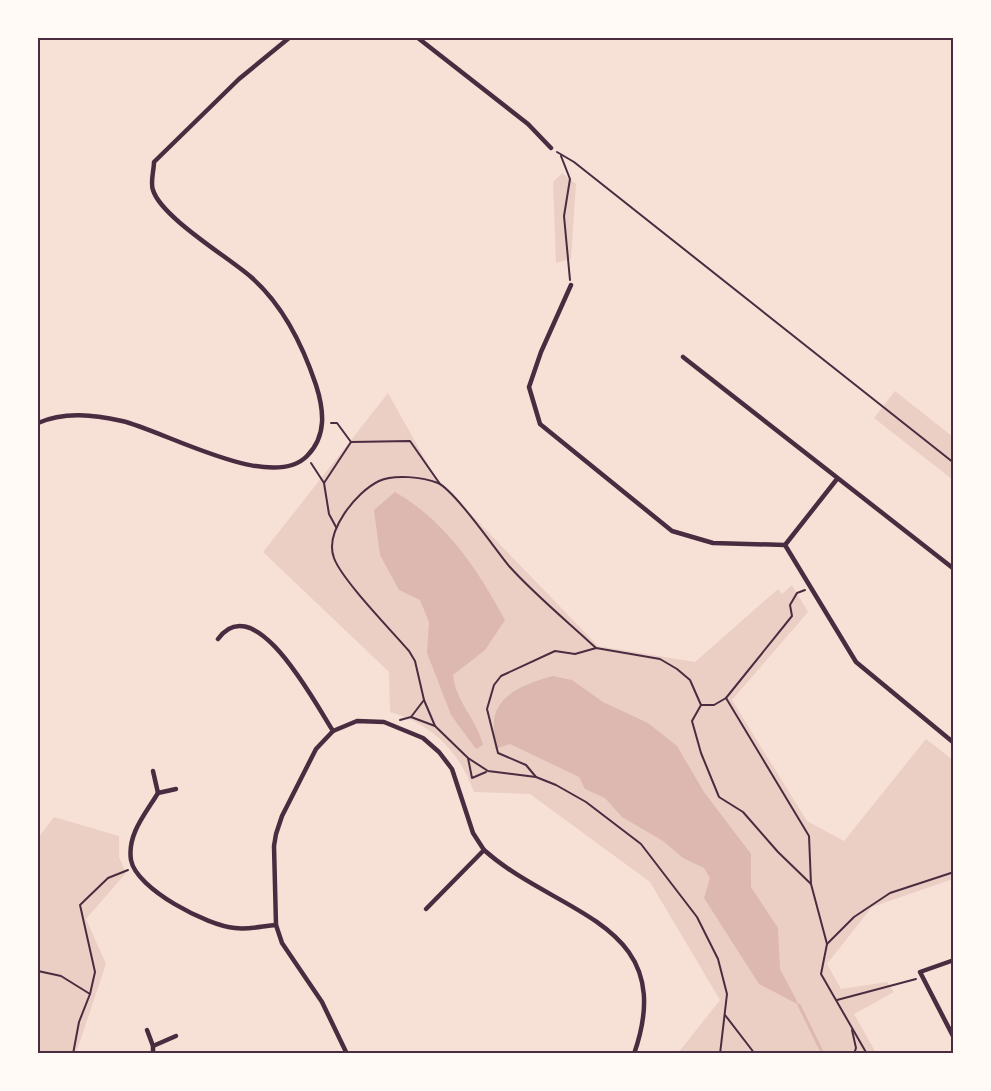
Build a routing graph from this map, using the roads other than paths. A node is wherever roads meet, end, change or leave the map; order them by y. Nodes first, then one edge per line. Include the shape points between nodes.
1 (289, 38) edge
2 (418, 38) edge
3 (551, 148) road end
4 (571, 285) road end
5 (683, 357) dead end
6 (38, 423) edge
7 (837, 479) junction
8 (785, 545) junction
9 (954, 569) edge
10 (218, 639) dead end
11 (333, 731) junction
12 (954, 743) edge
13 (153, 771) dead end
14 (176, 789) dead end
15 (158, 793) junction
16 (484, 850) junction
17 (426, 909) dead end
18 (276, 925) junction
19 (954, 960) edge
20 (147, 1030) dead end
21 (176, 1036) dead end
22 (954, 1038) edge
23 (153, 1046) junction
24 (153, 1053) edge
25 (347, 1053) edge
26 (634, 1053) edge

1 - 6 street via 239,79 154,162 153,189 170,214 251,277 272,299 306,355 322,404 316,447 287,469 235,462 124,422 80,415 51,417
2 - 3 street via 528,124
4 - 8 street via 529,387 540,424 672,531 712,543
5 - 7 street
7 - 8 street
7 - 9 street
8 - 12 street via 856,662
10 - 11 street via 224,630 237,625 267,638
11 - 16 street via 357,721 393,725 423,738 446,760 472,832
11 - 18 street via 316,749 276,834
13 - 15 street
14 - 15 street
15 - 18 street via 133,834 131,860 141,877 178,906 207,921 235,928
16 - 17 street
16 - 26 street via 606,928 627,948 641,974 646,996
18 - 25 street via 282,943 322,1002
19 - 22 street via 920,972
20 - 23 street
21 - 23 street
23 - 24 street

